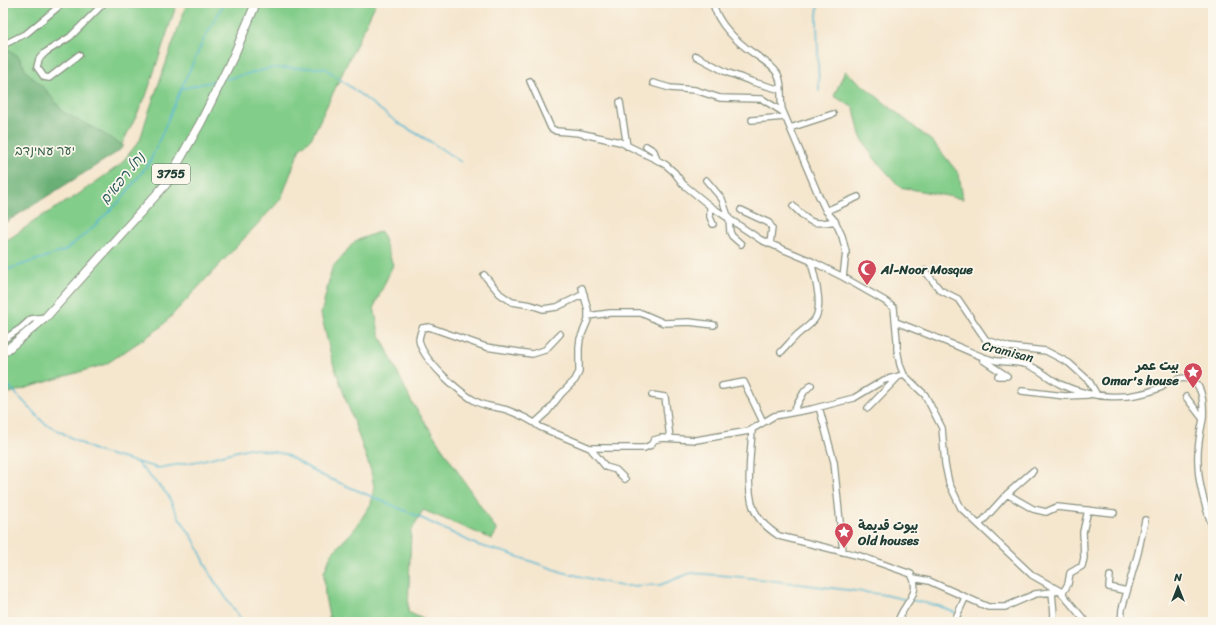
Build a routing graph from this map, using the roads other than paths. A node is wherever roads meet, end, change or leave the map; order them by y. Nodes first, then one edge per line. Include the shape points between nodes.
1 (63, 3) edge
2 (104, 3) edge
3 (256, 3) edge
4 (713, 3) edge
5 (3, 45) edge
6 (79, 55) dead end
7 (696, 56) dead end
8 (530, 80) dead end
9 (653, 83) dead end
10 (781, 90) junction
11 (620, 102) dead end
12 (784, 114) junction
13 (833, 114) dead end
14 (752, 120) dead end
15 (790, 128) junction
16 (626, 146) junction
17 (646, 146) dead end
18 (657, 160) junction
19 (706, 180) dead end
20 (858, 197) dead end
21 (710, 206) junction
22 (793, 206) dead end
23 (742, 210) dead end
24 (826, 211) junction
25 (729, 218) junction
26 (835, 221) junction
27 (713, 224) dead end
28 (740, 244) dead end
29 (770, 244) junction
30 (811, 261) junction
31 (925, 271) dead end
32 (484, 275) dead end
33 (843, 277) junction
34 (588, 316) junction
35 (46, 317) junction
36 (896, 322) junction
37 (714, 325) dead end
38 (560, 334) dead end
39 (3, 340) edge
40 (781, 352) dead end
41 (3, 353) edge
42 (976, 355) junction
43 (901, 375) junction
44 (998, 376) dead end
45 (1178, 380) tunnel mouth
46 (811, 385) dead end
47 (722, 386) dead end
48 (1162, 387) tunnel mouth
49 (1022, 391) dead end
50 (652, 395) dead end
51 (1095, 395) junction
52 (1186, 397) dead end
53 (819, 406) junction
54 (868, 408) dead end
55 (794, 412) junction
56 (1203, 419) junction
57 (763, 422) junction
58 (535, 423) junction
59 (752, 430) junction
60 (670, 438) junction
61 (590, 448) junction
62 (1033, 471) dead end
63 (625, 479) dead end
64 (1007, 494) junction
65 (1088, 510) junction
66 (1114, 513) dead end
67 (1145, 520) dead end
68 (979, 525) junction
69 (1213, 529) edge
70 (843, 552) junction
71 (1110, 576) dead end
72 (914, 578) junction
73 (1127, 591) junction
74 (1052, 592) junction
75 (1061, 592) junction
76 (965, 598) junction
77 (898, 622) edge
78 (954, 622) edge
79 (1052, 622) edge
80 (1086, 622) edge
81 (1121, 622) edge

1 - 5 street via 27,33
2 - 6 street via 70,37 46,52 39,59 37,67 44,77 49,78
3 - 35 main road, 3755 via 201,122 166,184
4 - 10 street via 724,27 777,73
7 - 10 street via 726,72
8 - 16 street via 551,128 620,142
9 - 12 street via 670,88 695,90 720,98 762,99
10 - 12 street
11 - 16 street
12 - 14 street
12 - 15 street
13 - 15 street
15 - 24 street
16 - 18 street
17 - 18 street via 654,151
18 - 21 street via 666,165 683,184
19 - 25 street via 722,200
20 - 24 street
21 - 25 street
21 - 27 street
22 - 26 street via 806,219 820,224
23 - 29 street via 769,223 772,228
24 - 26 street
25 - 28 street via 730,232
25 - 29 street
26 - 33 street via 846,252
29 - 30 street
30 - 33 street
30 - 40 street via 818,299 816,317
31 - 51 street via 940,290 958,299 986,340 1009,347 1046,351 1069,363 1089,381
32 - 34 street via 500,294 512,302 543,309 557,307 583,291
33 - 36 street via 886,301 894,308
34 - 37 street via 641,313 664,323
34 - 58 street via 580,339 579,372 575,380
35 - 39 street via 30,319 22,328
35 - 41 main road, 3755
36 - 42 street, Cramisan
36 - 43 street
38 - 58 street via 545,350 532,354 486,347 429,327 422,328 419,338 420,344 434,365 456,388 478,403 508,410
42 - 44 street via 1007,376
42 - 51 street, Cramisan via 991,360 1025,364 1061,385
43 - 53 street via 884,380 854,398
43 - 54 street
43 - 68 street via 925,395 942,428 949,483 961,508
45 - 56 street via 1188,378 1198,386 1203,402
46 - 55 street via 804,392
47 - 57 street via 744,382
48 - 51 street, Cramisan via 1137,395
49 - 51 street via 1065,396
50 - 60 street via 665,397
52 - 56 street
53 - 55 street
53 - 70 street via 834,462
55 - 57 street via 774,416
56 - 69 street via 1198,476
57 - 59 street
58 - 61 street
59 - 60 street via 696,440
59 - 70 street via 749,489 756,514 779,536
60 - 61 street via 654,440 644,448
61 - 63 street via 606,467 616,470
62 - 64 street
64 - 65 street via 1033,509 1046,512 1057,507
64 - 68 street
65 - 66 street
65 - 75 street via 1083,532 1082,566 1070,573 1068,584
67 - 73 street
68 - 75 street via 1032,574
70 - 72 street via 911,574
71 - 73 street via 1109,587
72 - 76 street via 929,581
72 - 77 street via 915,591
73 - 81 street
74 - 75 street
74 - 76 street via 1035,594 1005,607 988,607
74 - 79 street
75 - 80 street
76 - 78 street

